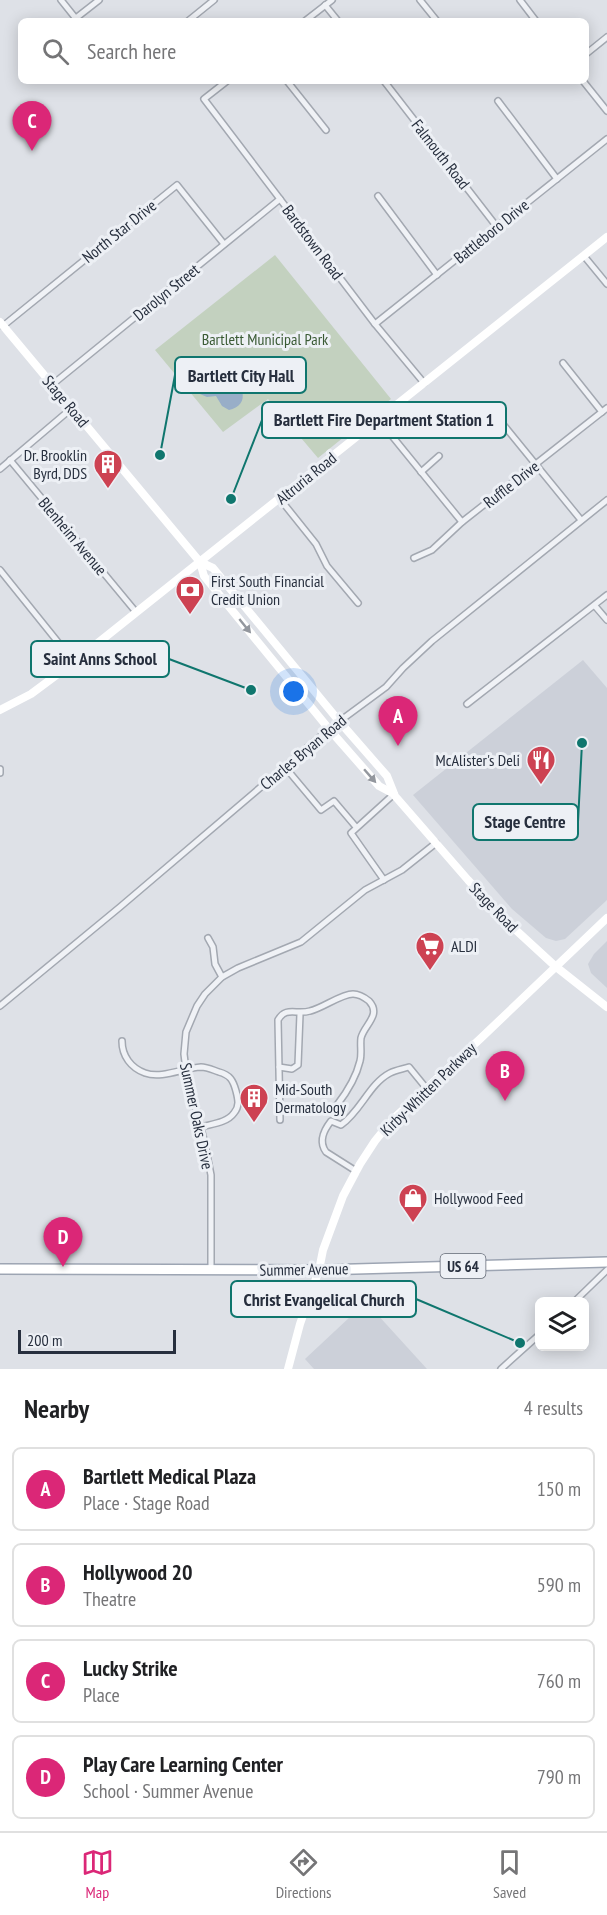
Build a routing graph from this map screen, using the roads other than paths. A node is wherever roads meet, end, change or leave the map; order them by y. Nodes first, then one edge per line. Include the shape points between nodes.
1 (61, 0) edge
2 (99, 0) edge
3 (214, 0) edge
4 (332, 0) edge
5 (420, 0) edge
6 (520, 0) edge
7 (326, 5) junction
8 (75, 18) edge
9 (79, 18) edge
10 (192, 18) edge
11 (309, 18) edge
12 (336, 18) edge
13 (435, 18) edge
14 (534, 18) edge
15 (607, 37) edge
16 (589, 52) edge
17 (223, 84) edge
18 (289, 84) edge
19 (386, 84) edge
20 (585, 84) edge
21 (498, 101) dead end
22 (607, 111) edge
23 (326, 130) dead end
24 (607, 139) edge
25 (557, 179) junction
26 (378, 196) dead end
27 (280, 199) junction
28 (497, 227) junction
29 (607, 237) edge
30 (224, 244) junction
31 (584, 256) junction
32 (436, 275) junction
33 (607, 284) edge
34 (1, 324) edge
35 (375, 324) junction
36 (563, 363) dead end
37 (424, 383) junction
38 (53, 384) junction
39 (72, 408) junction
40 (604, 410) edge
41 (379, 420) junction
42 (502, 423) dead end
43 (439, 456) dead end
44 (10, 460) junction
45 (537, 463) junction
46 (0, 469) edge
47 (421, 472) junction
48 (280, 499) junction
49 (607, 500) edge
50 (581, 520) junction
51 (462, 522) junction
52 (414, 558) dead end
53 (200, 562) junction
54 (0, 570) edge
55 (607, 595) edge
56 (358, 603) dead end
57 (595, 606) junction
58 (136, 612) junction
59 (607, 620) edge
60 (276, 643) junction
61 (266, 652) junction
62 (75, 662) junction
63 (467, 704) dead end
64 (0, 710) edge
65 (339, 721) junction
66 (329, 729) junction
67 (285, 767) junction
68 (0, 769) edge
69 (0, 773) edge
70 (394, 794) junction
71 (356, 827) junction
72 (436, 843) junction
73 (384, 880) junction
74 (607, 918) edge
75 (208, 938) dead end
76 (555, 966) junction
77 (222, 977) junction
78 (0, 1006) edge
79 (607, 1006) edge
80 (300, 1014) junction
81 (122, 1041) dead end
82 (279, 1067) junction
83 (186, 1070) junction
84 (427, 1089) junction
85 (337, 1106) tunnel mouth
86 (333, 1113) tunnel mouth
87 (280, 1120) dead end
88 (331, 1121) junction
89 (201, 1127) junction
90 (356, 1171) junction
91 (607, 1262) edge
92 (0, 1269) edge
93 (211, 1270) junction
94 (319, 1270) junction
95 (607, 1270) edge
96 (579, 1297) edge
97 (535, 1338) edge
98 (288, 1369) edge
99 (501, 1369) edge

1 - 8 street
2 - 9 street
3 - 10 street
4 - 7 street
5 - 13 street
6 - 14 street
7 - 11 street
7 - 12 street
15 - 16 street
17 - 27 street, Bardstown Road via 204,99
18 - 23 street
19 - 28 street, Falmouth Road
20 - 22 street
21 - 25 street
24 - 25 street, Battleboro Drive
25 - 28 street, Battleboro Drive
26 - 32 street
27 - 30 street, Darolyn Street
27 - 35 street, Bardstown Road
28 - 32 street, Battleboro Drive
29 - 31 main road, Altruria Road
30 - 34 street, North Star Drive via 177,185
30 - 38 street, Darolyn Street
31 - 33 street
31 - 37 main road, Altruria Road
32 - 35 street, Battleboro Drive
34 - 38 main road, Stage Road
35 - 37 street, Bardstown Road
36 - 40 street
37 - 41 main road, Altruria Road
38 - 39 main road, Stage Road
39 - 44 street
39 - 53 main road, Stage Road
40 - 45 street, Ruffle Drive
41 - 47 street
41 - 48 main road, Altruria Road
42 - 45 street
43 - 47 street
44 - 46 street
44 - 58 street, Blenheim Avenue
45 - 50 street
45 - 51 street, Ruffle Drive
47 - 51 street
48 - 53 main road, Altruria Road
48 - 56 street
49 - 50 street, Charles Bryan Road
50 - 65 street, Charles Bryan Road via 432,641 386,687
51 - 52 street, Ruffle Drive via 432,550
53 - 58 main road, Altruria Road
53 - 60 main road, Stage Road via 213,567
53 -> 61 main road, Stage Road via 204,576
54 - 62 street
55 - 57 street
57 - 59 street
57 - 63 street
58 - 62 main road, Altruria Road
60 - 61 main road
60 - 65 main road, Stage Road
61 - 66 main road, Stage Road
62 - 64 main road, Altruria Road
65 - 66 street, Charles Bryan Road
65 - 70 main road, Stage Road via 387,776
66 - 67 street, Charles Bryan Road
66 -> 70 main road, Stage Road via 379,786
67 - 71 street via 321,810 334,801
67 - 78 street, Charles Bryan Road
68 - 69 street
70 - 71 street
70 - 72 main road, Stage Road
71 - 73 street via 352,836
72 - 73 street, Summer Oaks Drive
72 - 76 main road, Stage Road via 500,915
73 - 77 street, Summer Oaks Drive via 357,896 301,942
74 - 76 main road, Kirby-Whitten Parkway
75 - 77 street
76 - 79 main road, Stage Road
76 - 84 main road, Kirby-Whitten Parkway
77 - 83 street, Summer Oaks Drive via 201,999 189,1023
80 - 82 street via 298,1065 292,1069
80 - 82 street via 289,1011 278,1020
80 - 85 street via 351,993 371,1003 374,1014 362,1036 361,1060 351,1086
81 - 83 street via 122,1051 138,1070 156,1074
82 - 87 street
83 - 89 street, Summer Oaks Drive
83 - 89 street via 205,1068 225,1074 234,1084 238,1102 235,1113 225,1121
84 - 88 street via 409,1067 391,1072 377,1083 348,1120 341,1125
84 - 90 main road, Kirby-Whitten Parkway via 392,1120
86 - 88 street
88 - 90 street via 325,1129 322,1147
89 - 93 street, Summer Oaks Drive via 211,1175
90 - 94 main road, Kirby-Whitten Parkway via 339,1207
91 - 94 main road, Summer Avenue / US 64
92 - 93 main road, Summer Avenue / US 64
93 - 94 main road, Summer Avenue / US 64
94 - 98 main road, Kirby-Whitten Parkway
95 - 96 street
97 - 99 street

